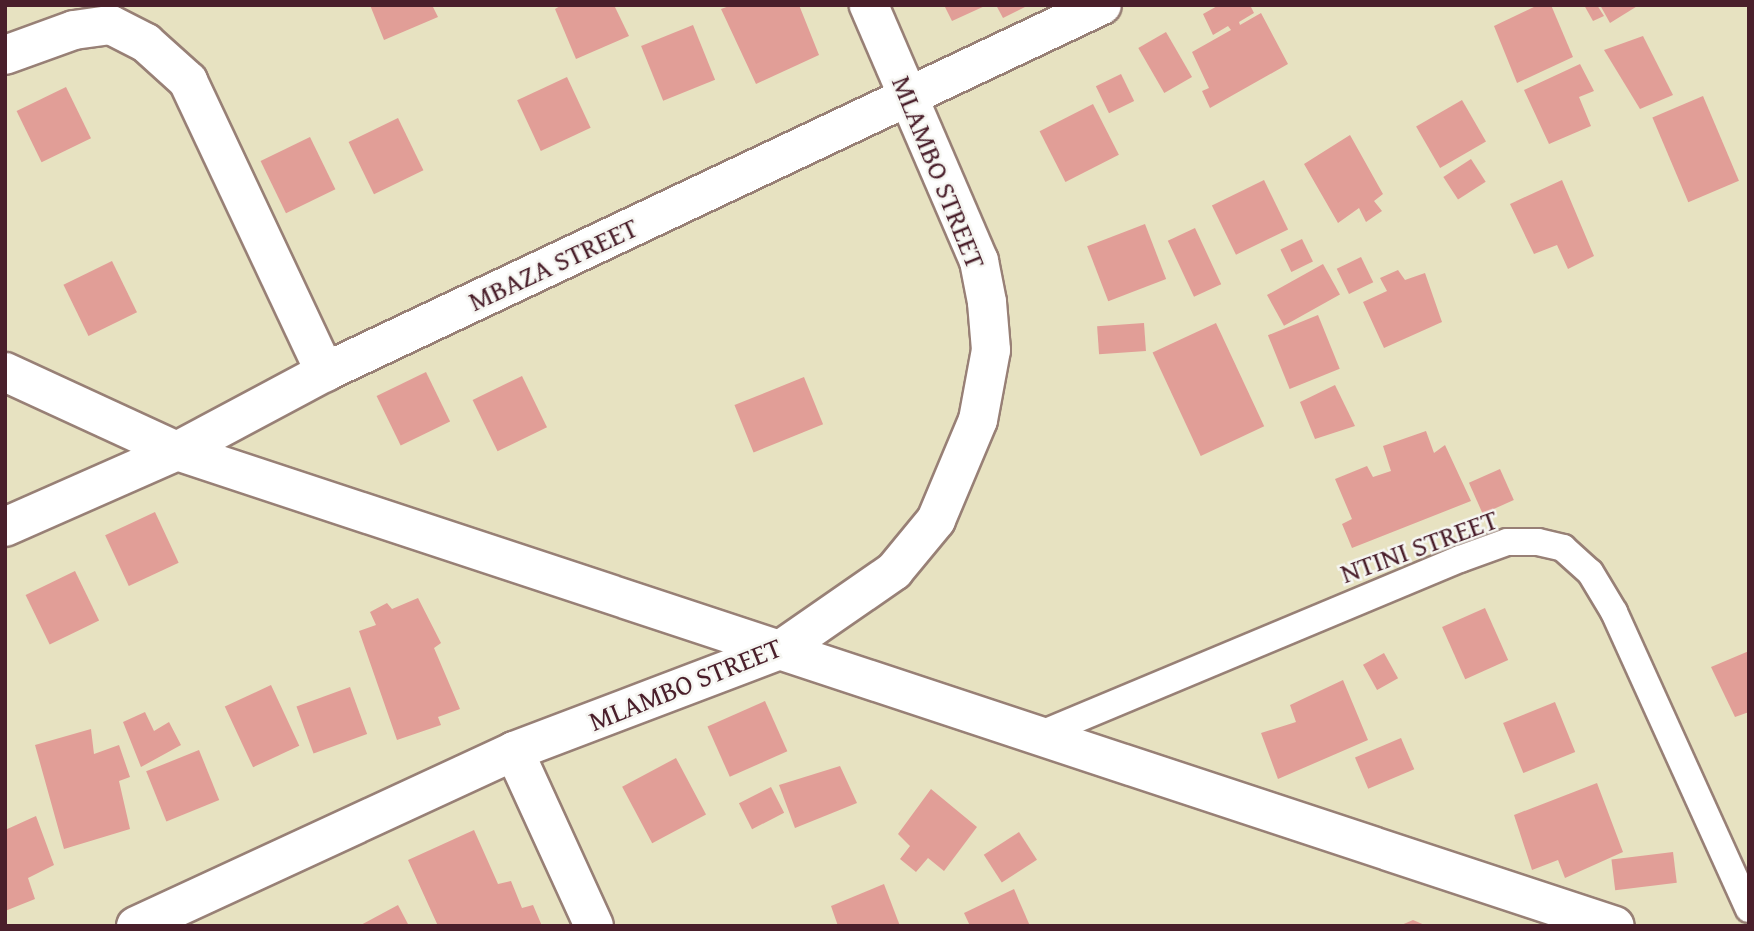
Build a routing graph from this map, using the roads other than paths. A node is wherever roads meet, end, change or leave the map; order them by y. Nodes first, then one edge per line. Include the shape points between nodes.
1 (869, 5) edge
2 (1102, 5) edge
3 (5, 55) edge
4 (910, 96) junction
5 (5, 372) edge
6 (325, 372) junction
7 (177, 451) junction
8 (5, 527) edge
9 (780, 650) junction
10 (1039, 735) junction
11 (514, 751) junction
12 (1749, 909) edge
13 (136, 926) edge
14 (594, 926) edge
15 (1615, 926) edge

1 - 4 street, MLAMBO STREET
2 - 4 street, MBAZA STREET
3 - 6 street via 74,30 111,24 146,43 188,81
4 - 6 street, MBAZA STREET
4 - 9 street, MLAMBO STREET via 979,261 991,350 978,420 936,520 894,571
5 - 7 street
6 - 7 street, MBAZA STREET
7 - 8 street, MBAZA STREET
7 - 9 street
9 - 10 street
9 - 11 street, MLAMBO STREET
10 - 12 lane, NTINI STREET via 1507,542 1563,548 1590,572 1614,612
10 - 15 street
11 - 13 street, MLAMBO STREET
11 - 14 street

